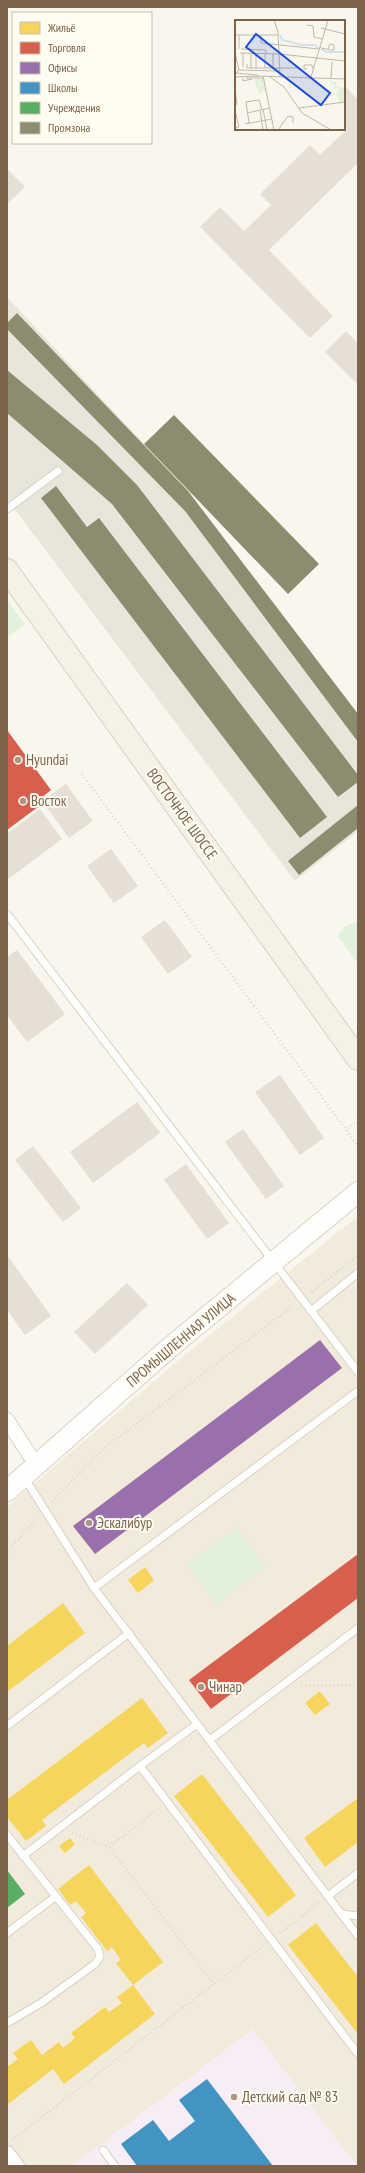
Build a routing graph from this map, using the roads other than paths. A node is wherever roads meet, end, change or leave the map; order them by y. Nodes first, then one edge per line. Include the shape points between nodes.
1 (58, 471) dead end
2 (7, 510) edge
3 (7, 570) edge
4 (7, 914) edge
5 (358, 1059) edge
6 (358, 1192) edge
7 (274, 1262) junction
8 (358, 1273) edge
9 (311, 1311) junction
10 (358, 1372) edge
11 (358, 1390) edge
12 (7, 1420) edge
13 (30, 1471) junction
14 (7, 1491) edge
15 (94, 1588) junction
16 (358, 1628) edge
17 (129, 1633) junction
18 (197, 1724) junction
19 (7, 1726) edge
20 (210, 1740) junction
21 (140, 1766) junction
22 (7, 1835) edge
23 (23, 1856) junction
24 (358, 1873) edge
25 (328, 1896) junction
26 (55, 1897) junction
27 (342, 1914) junction
28 (358, 1916) edge
29 (7, 1933) edge
30 (358, 1936) edge
31 (7, 2023) edge
32 (358, 2054) edge
33 (103, 2150) dead end
34 (7, 2153) edge
35 (17, 2166) edge
36 (115, 2166) edge

1 - 2 lane
3 - 5 main road, ВОСТОЧНОЕ ШОССЕ
4 - 7 lane
6 - 7 street, ПРОМЫШЛЕННАЯ УЛИЦА
7 - 9 lane
7 - 13 street, ПРОМЫШЛЕННАЯ УЛИЦА via 168,1349
8 - 9 lane
9 - 10 lane
11 - 15 lane
12 - 13 street
13 - 14 street, ПРОМЫШЛЕННАЯ УЛИЦА
13 - 15 lane via 45,1510
15 - 17 lane
16 - 20 lane
17 - 18 lane
17 - 19 lane
18 - 20 lane
18 - 21 lane
20 - 25 lane
21 - 23 lane
21 - 32 lane
22 - 23 lane
23 - 26 lane
24 - 25 lane
25 - 27 lane
26 - 29 lane
26 - 31 lane via 98,1949 100,1957 95,1964 41,2003
27 - 28 lane
27 - 30 lane
33 - 36 lane
34 - 35 street

